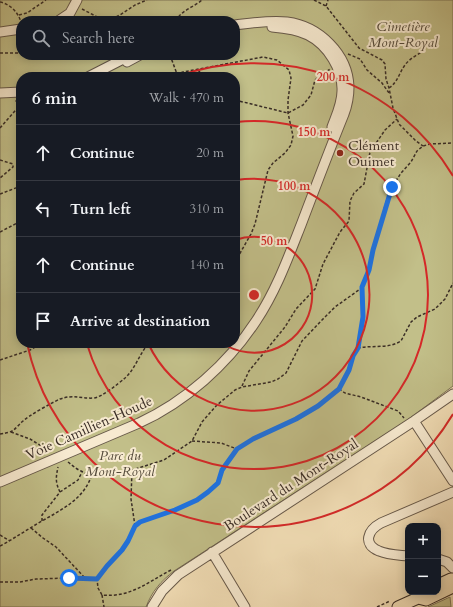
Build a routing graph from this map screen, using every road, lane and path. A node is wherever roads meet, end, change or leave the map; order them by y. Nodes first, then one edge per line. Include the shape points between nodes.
1 (46, 0) edge
2 (147, 0) edge
3 (202, 0) edge
4 (314, 0) edge
5 (328, 0) edge
6 (0, 2) edge
7 (75, 4) edge
8 (326, 6) junction
9 (19, 15) joint
10 (66, 16) edge
11 (96, 16) edge
12 (118, 16) edge
13 (178, 16) edge
14 (240, 24) edge
15 (16, 30) edge
16 (240, 30) edge
17 (0, 32) edge
18 (423, 51) dead end
19 (0, 53) edge
20 (16, 53) edge
21 (338, 54) junction
22 (121, 60) edge
23 (130, 60) edge
24 (172, 60) edge
25 (336, 65) junction
26 (198, 70) joint
27 (98, 72) edge
28 (107, 72) edge
29 (176, 72) edge
30 (188, 72) edge
31 (0, 88) edge
32 (16, 88) edge
33 (389, 88) junction
34 (16, 92) edge
35 (0, 93) edge
36 (389, 93) junction
37 (240, 101) edge
38 (16, 110) edge
39 (288, 113) junction
40 (397, 119) junction
41 (0, 128) edge
42 (453, 143) edge
43 (423, 146) junction
44 (0, 160) edge
45 (0, 178) edge
46 (16, 188) edge
47 (0, 191) edge
48 (2, 192) junction
49 (0, 194) edge
50 (16, 224) edge
51 (0, 232) edge
52 (240, 253) edge
53 (453, 283) edge
54 (362, 287) junction
55 (240, 336) edge
56 (240, 342) edge
57 (33, 348) edge
58 (144, 348) edge
59 (230, 348) edge
60 (235, 348) edge
61 (358, 348) junction
62 (0, 360) edge
63 (242, 386) junction
64 (339, 389) junction
65 (453, 394) edge
66 (410, 421) junction
67 (0, 434) edge
68 (192, 441) junction
69 (237, 449) junction
70 (60, 457) junction
71 (82, 472) dead end
72 (92, 474) dead end
73 (0, 477) edge
74 (453, 481) edge
75 (0, 482) edge
76 (60, 492) junction
77 (453, 492) edge
78 (42, 521) junction
79 (135, 526) junction
80 (31, 528) junction
81 (0, 535) edge
82 (10, 541) junction
83 (0, 546) edge
84 (212, 552) junction
85 (405, 555) edge
86 (441, 560) edge
87 (453, 568) edge
88 (173, 569) dead end
89 (85, 579) junction
90 (97, 579) junction
91 (453, 579) edge
92 (0, 582) edge
93 (441, 583) edge
94 (453, 588) edge
95 (441, 593) edge
96 (102, 594) junction
97 (420, 595) edge
98 (437, 595) edge
99 (104, 607) edge
100 (152, 607) edge
101 (245, 607) edge
102 (398, 607) edge

1 - 9 path via 27,13
2 - 12 path
3 - 13 path
4 - 8 path
5 - 8 path
6 - 9 path
7 - 10 street
7 - 11 path
8 - 33 path via 359,48 382,60
14 - 21 street, Voie Camillien-Houde via 264,22 297,24 319,34
15 - 17 street
16 - 25 street, Voie Camillien-Houde via 281,28 309,35 320,43
18 - 33 path via 408,60 397,81
19 - 20 path
21 - 36 path via 350,54 360,59
21 - 56 street, Voie Camillien-Houde via 348,80 346,108 288,260 257,321
22 - 27 street
23 - 28 street
24 - 29 path
25 - 39 path via 315,80 311,95 303,105
25 - 55 street, Voie Camillien-Houde via 342,82 341,101 296,229 268,293
26 - 30 path
26 - 39 path via 263,57 277,60 289,70 291,78
31 - 32 street
33 - 36 path
34 - 35 street
36 - 40 path
37 - 39 path
38 - 41 path
39 - 52 path via 293,136 291,145 268,170 255,224
40 - 43 path via 404,130
40 - 63 path via 385,130 370,152 364,184 350,201 349,221 340,232 323,264 315,289 296,309 285,327 248,371
42 - 43 path
43 - 54 path via 392,187
44 - 45 path via 10,162 13,167
46 - 48 path
47 - 48 path
48 - 49 path
50 - 51 path
53 - 61 path via 445,299 435,309 412,322 402,341 387,346
54 - 61 path via 363,317
54 - 63 path via 335,307 302,342 286,373 271,382
57 - 62 path
58 - 67 path via 133,370 101,395 95,398 73,396 60,399 23,420 11,432
59 - 73 street, Voie Camillien-Houde via 198,380 154,412
60 - 70 street, Voie Camillien-Houde via 203,381 180,399 144,421
61 - 64 path
63 - 68 path via 217,405 202,422
64 - 66 path via 398,411
64 - 69 path via 296,419
65 - 66 street, Boulevard du Mont-Royal
66 - 74 street
66 - 84 street, Boulevard du Mont-Royal
68 - 69 path via 221,443
68 - 79 path via 164,460 132,470 131,499
69 - 79 path via 222,470 218,483 208,492 197,500
70 - 75 street, Voie Camillien-Houde
70 - 76 path via 56,474 56,484
71 - 76 path via 78,480
72 - 78 path via 82,495
76 - 78 path via 42,515
77 - 85 street via 381,523 369,534 371,545 379,551
78 - 80 path
79 - 90 path via 122,550
80 - 82 path
80 - 89 path via 56,547
81 - 82 path
82 - 83 path
84 - 100 street, Boulevard du Mont-Royal via 172,579
84 - 101 street
86 - 87 street
88 - 96 path via 127,592 114,596
89 - 90 path
89 - 92 path
90 - 96 path
91 - 93 main road
94 - 95 main road
96 - 99 path
97 - 98 main road via 426,600
97 - 102 main road

